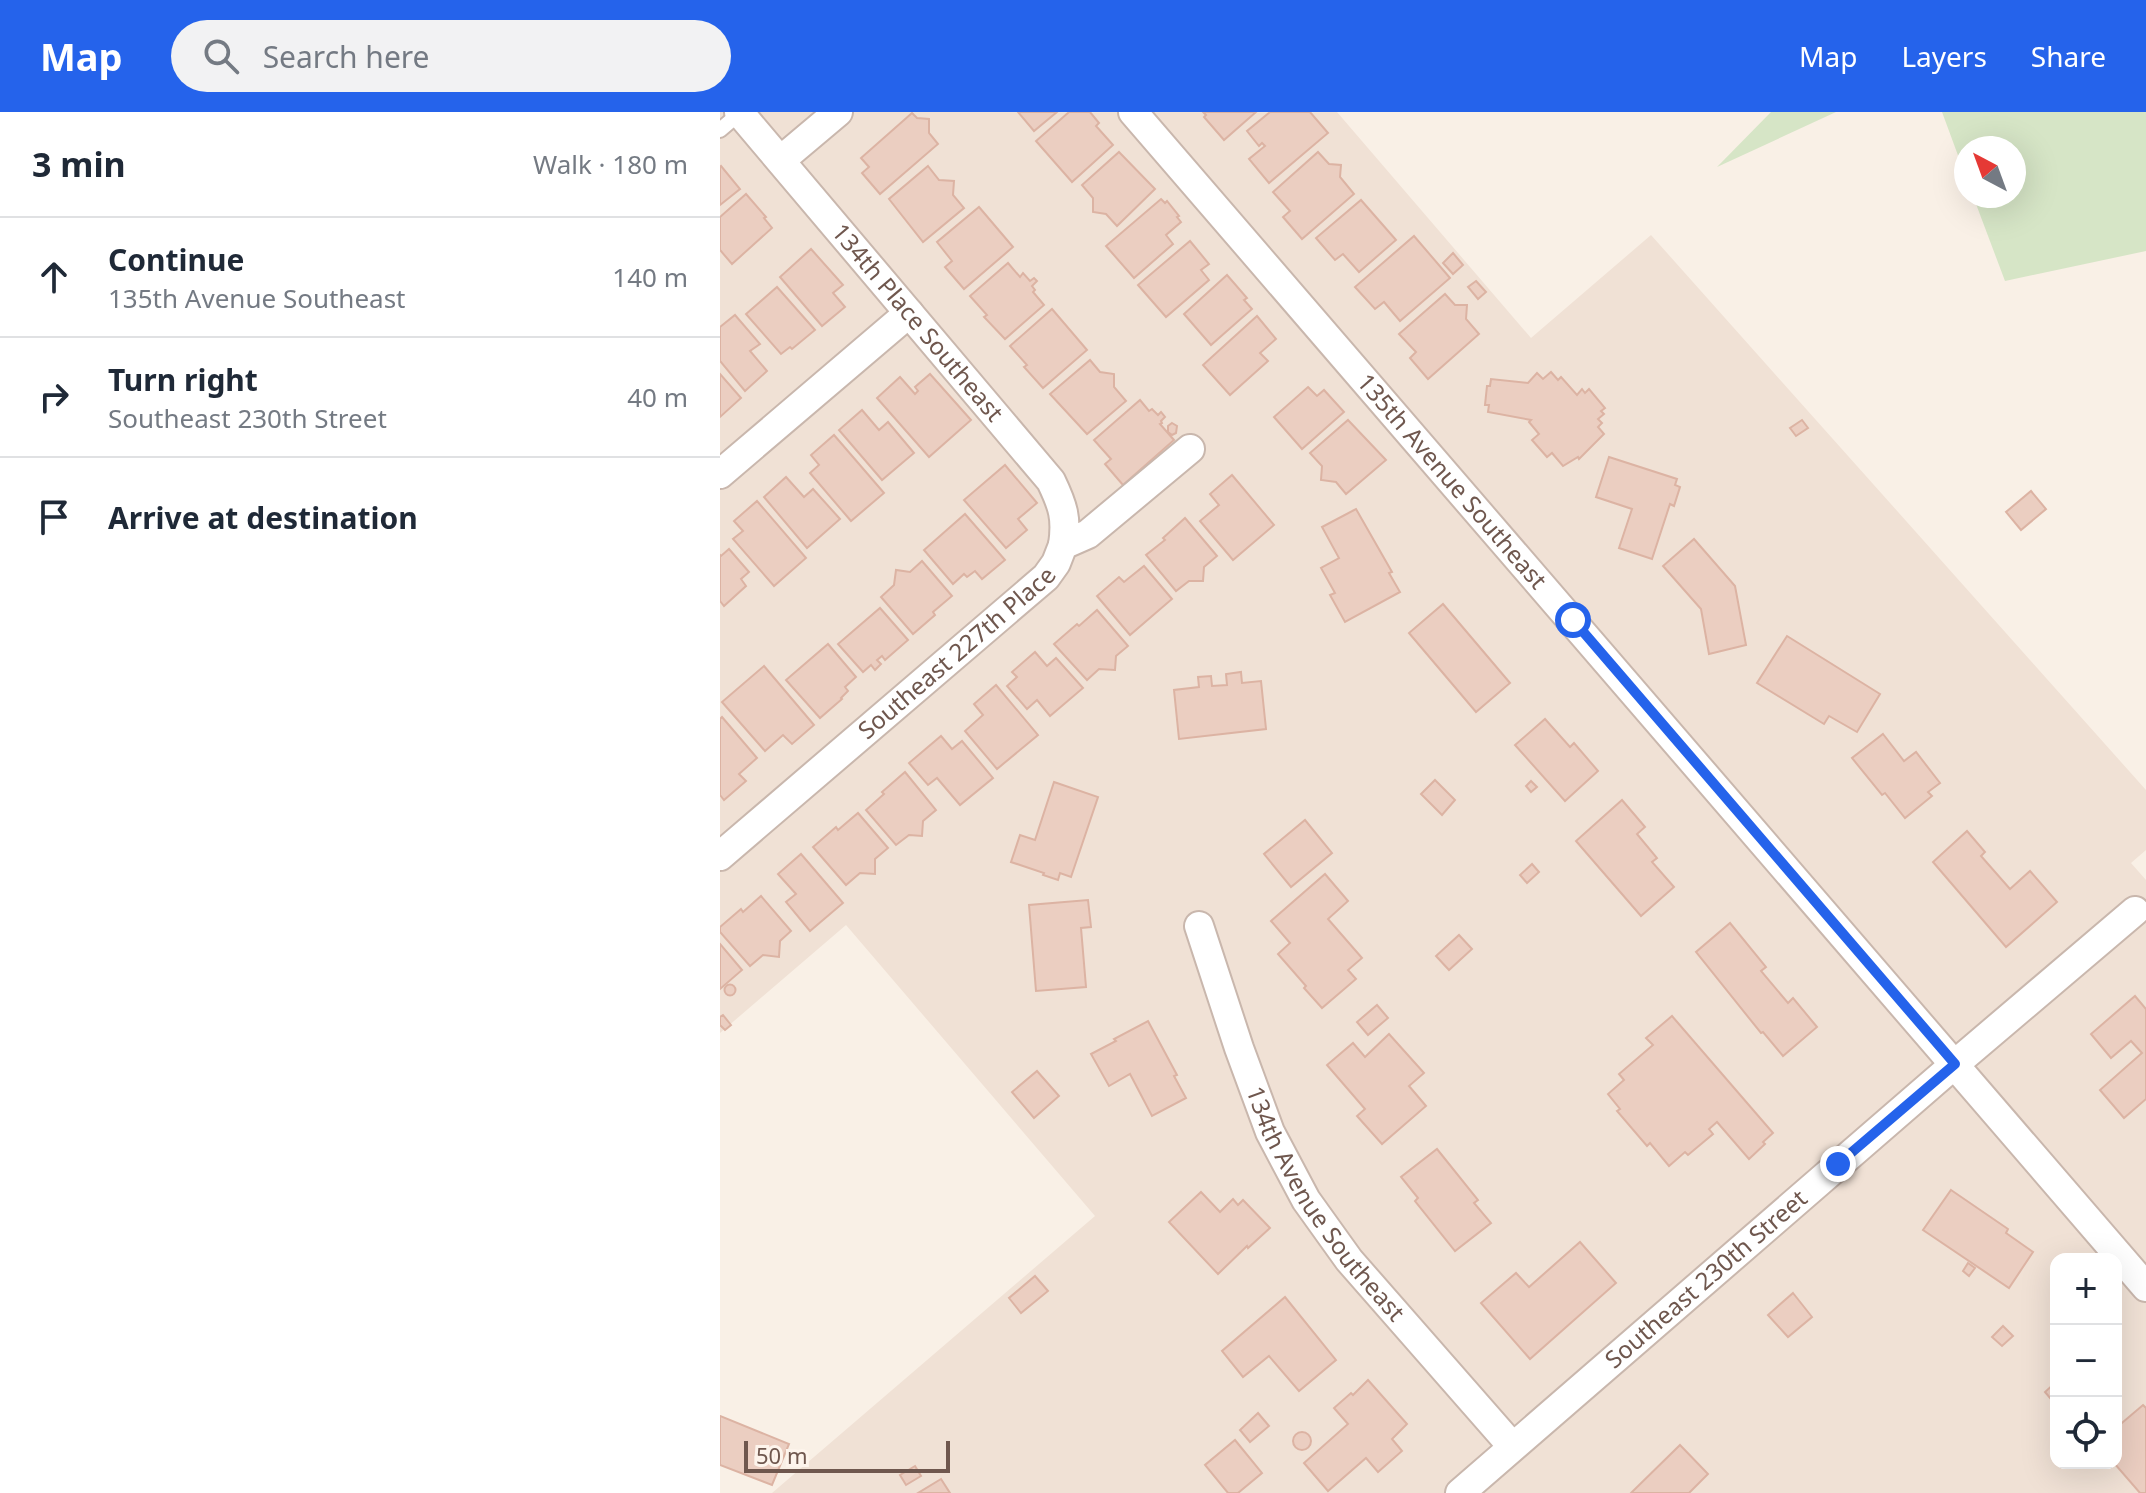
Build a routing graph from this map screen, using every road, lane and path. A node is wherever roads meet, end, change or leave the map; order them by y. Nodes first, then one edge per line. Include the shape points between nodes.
1 (740, 112) edge
2 (838, 112) edge
3 (1133, 112) edge
4 (720, 130) edge
5 (781, 160) junction
6 (909, 313) junction
7 (1190, 449) dead end
8 (720, 474) edge
9 (1063, 545) junction
10 (720, 856) edge
11 (2135, 911) dead end
12 (1199, 926) dead end
13 (1955, 1064) junction
14 (2146, 1287) edge
15 (1512, 1446) junction
16 (1460, 1493) edge

1 - 4 lane
1 - 5 street, 134th Place Southeast
2 - 5 street
3 - 13 street, 135th Avenue Southeast
5 - 6 street, 134th Place Southeast
6 - 8 street
6 - 9 street, 134th Place Southeast via 1051,481 1063,504
7 - 9 street, Southeast 227th Place via 1088,534
9 - 10 street, Southeast 227th Place via 1046,577
11 - 13 street, Southeast 230th Street
12 - 15 street, 134th Avenue Southeast via 1270,1132 1306,1200 1349,1260
13 - 14 street, 135th Avenue Southeast
13 - 15 street, Southeast 230th Street
15 - 16 street, Southeast 230th Street

